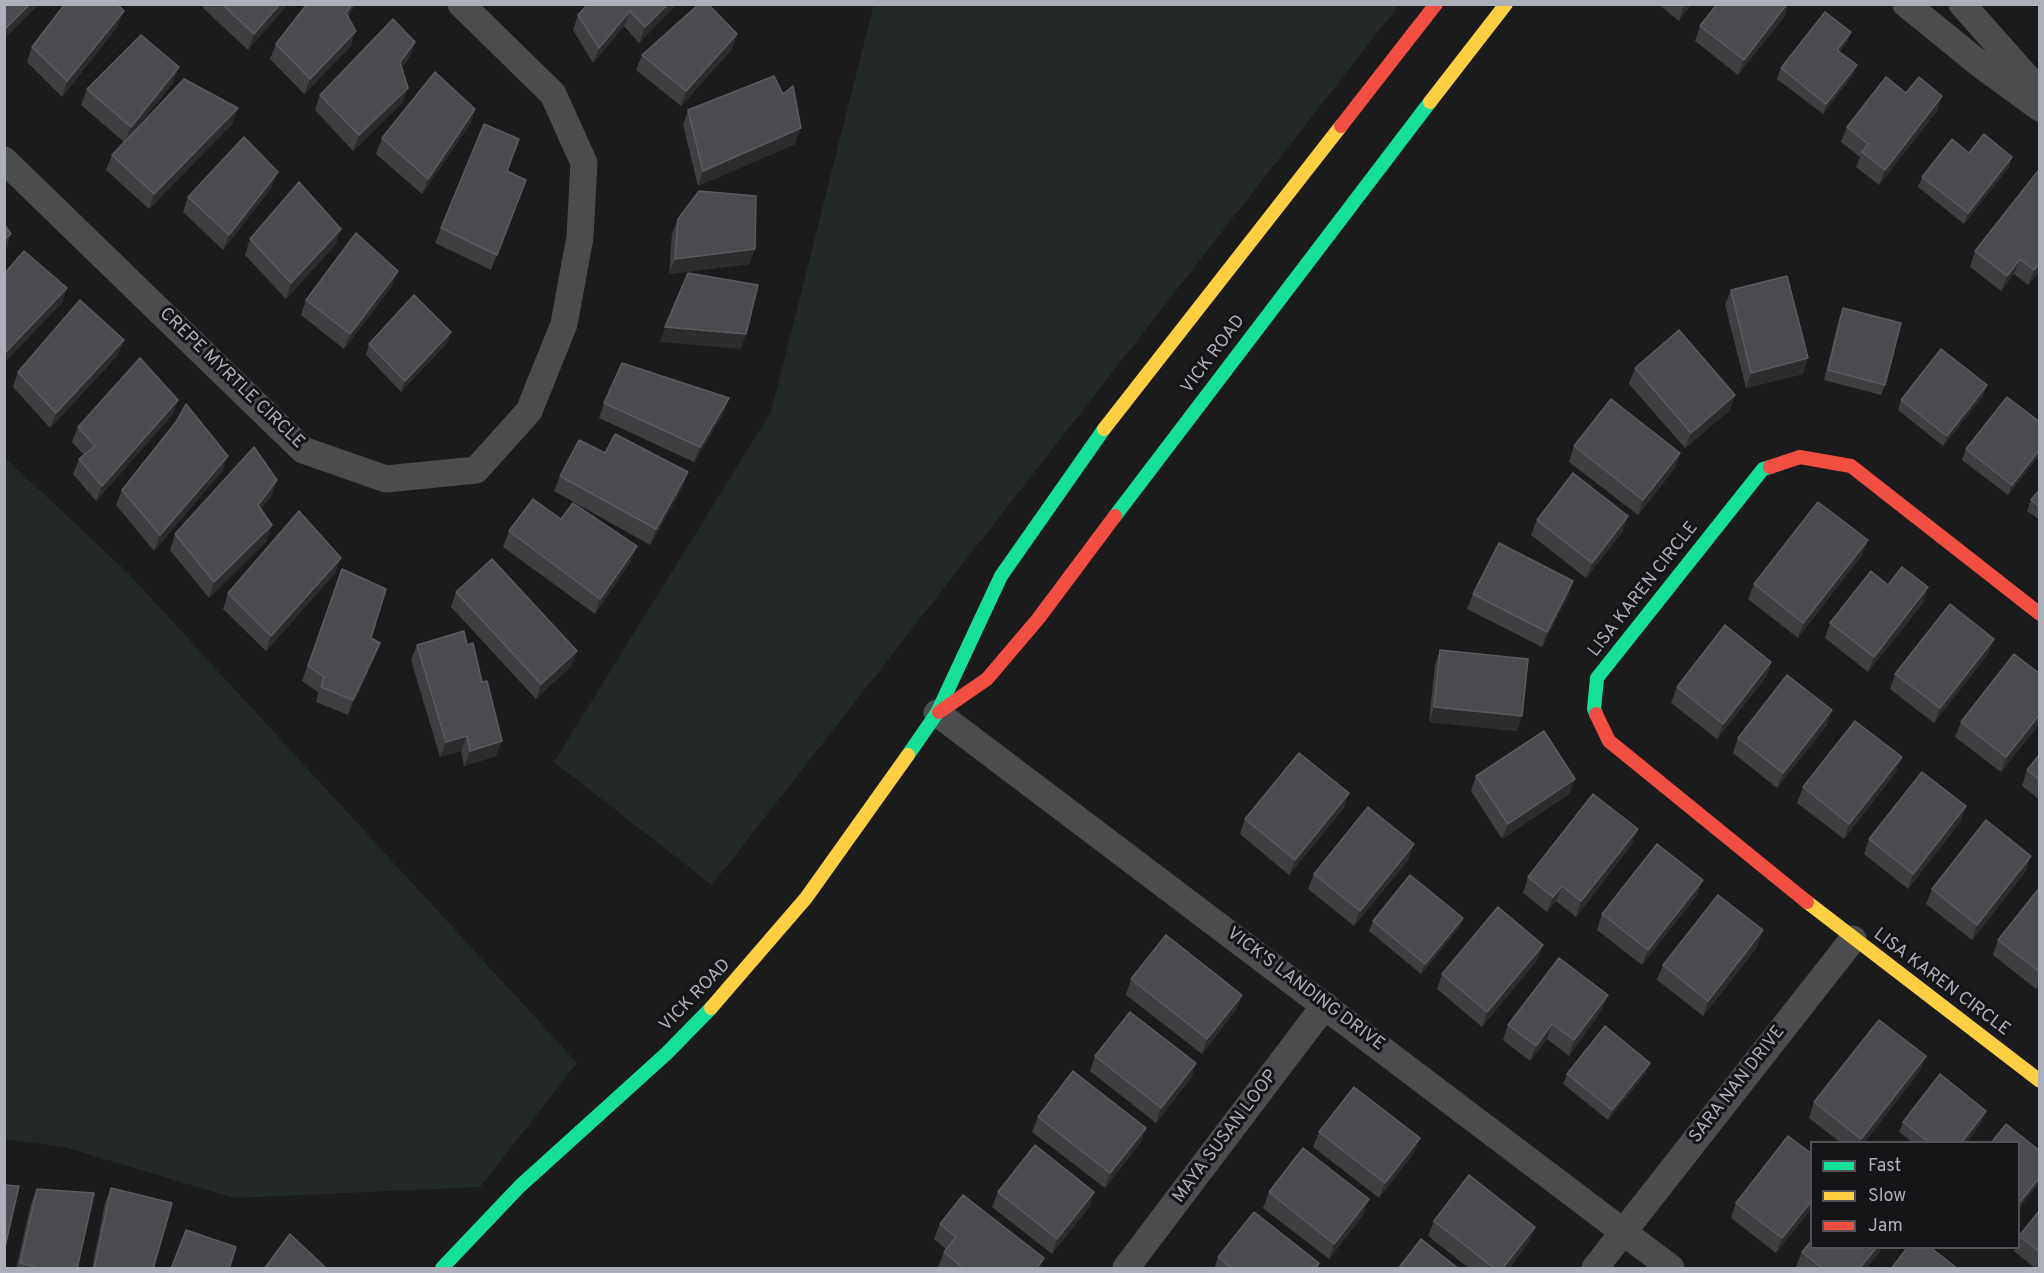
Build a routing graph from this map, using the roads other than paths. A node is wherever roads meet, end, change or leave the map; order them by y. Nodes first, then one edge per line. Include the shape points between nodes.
1 (460, 4) edge
2 (1436, 4) edge
3 (1506, 4) edge
4 (1906, 4) edge
5 (1962, 4) edge
6 (2040, 92) edge
7 (2040, 108) edge
8 (4, 160) edge
9 (2040, 614) edge
10 (937, 713) junction
11 (1853, 939) junction
12 (1325, 1005) junction
13 (2040, 1082) edge
14 (1624, 1232) junction
15 (442, 1269) edge
16 (1126, 1269) edge
17 (1595, 1269) edge
18 (1671, 1269) edge

1 - 8 street, CREPE MYRTLE CIRCLE via 553,94 584,163 580,237 564,324 529,411 476,470 387,479 303,450
2 - 10 street, VICK ROAD via 1080,460 1001,576
3 - 10 street, VICK ROAD via 1299,271 1038,619 987,679
4 - 7 street
5 - 6 street
9 - 11 street, LISA KAREN CIRCLE via 1851,466 1800,457 1763,469 1597,678 1594,709 1609,741
10 - 12 street, VICK'S LANDING DRIVE
10 - 15 street, VICK ROAD via 806,898 731,988 667,1053 520,1186
11 - 13 street, LISA KAREN CIRCLE
11 - 14 street, SARA NAN DRIVE
12 - 14 street, VICK'S LANDING DRIVE
12 - 16 street, MAYA SUSAN LOOP
14 - 17 street
14 - 18 street, VICK'S LANDING DRIVE

